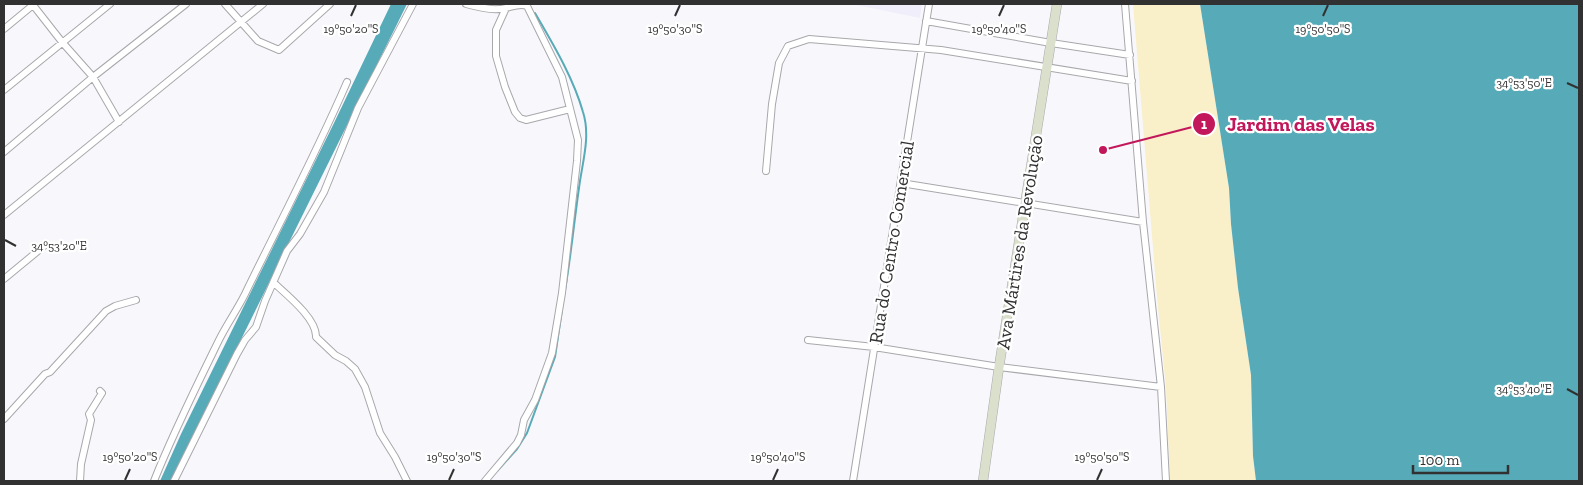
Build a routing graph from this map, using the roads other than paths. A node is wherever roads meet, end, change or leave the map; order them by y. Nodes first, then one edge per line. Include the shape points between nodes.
1 (110, 4) edge
2 (186, 4) edge
3 (225, 4) edge
4 (263, 4) edge
5 (330, 4) edge
6 (413, 4) edge
7 (466, 4) edge
8 (929, 4) edge
9 (1057, 4) edge
10 (1125, 4) edge
11 (506, 8) junction
12 (926, 21) junction
13 (240, 22) junction
14 (4, 28) edge
15 (62, 42) junction
16 (1051, 43) junction
17 (921, 49) junction
18 (1130, 55) junction
19 (1047, 67) junction
20 (93, 77) junction
21 (1132, 81) junction
22 (347, 82) dead end
23 (4, 90) edge
24 (570, 109) junction
25 (119, 122) junction
26 (4, 152) edge
27 (766, 171) dead end
28 (901, 183) junction
29 (1026, 203) junction
30 (4, 215) edge
31 (1143, 222) junction
32 (44, 246) dead end
33 (4, 279) edge
34 (274, 283) junction
35 (136, 300) dead end
36 (808, 340) dead end
37 (874, 347) junction
38 (999, 367) junction
39 (1161, 387) junction
40 (100, 391) dead end
41 (4, 418) edge
42 (80, 481) edge
43 (154, 481) edge
44 (174, 481) edge
45 (407, 481) edge
46 (484, 481) edge
47 (853, 481) edge
48 (983, 481) edge
49 (1166, 481) edge

1 - 15 street
2 - 20 street
3 - 13 street
4 - 13 street
5 - 13 street via 279,50 258,41
6 - 34 street via 358,108 324,192 287,251
7 - 11 street via 488,9
8 - 12 street, Rua do Centro Comercial
9 - 16 street, Ava Mártires da Revolução
10 - 18 street
11 - 24 street via 527,6 562,77
11 - 24 street via 496,30 496,56 515,112 526,120
12 - 16 street
12 - 17 street, Rua do Centro Comercial
13 - 25 street
14 - 15 street via 33,5
15 - 20 street
15 - 23 street
16 - 18 street
16 - 19 street, Ava Mártires da Revolução
17 - 19 street
17 - 27 street via 810,39 788,46 779,63
17 - 28 street, Rua do Centro Comercial
18 - 21 street
19 - 21 street
19 - 29 street, Ava Mártires da Revolução
20 - 25 street
20 - 26 street
21 - 31 street
22 - 43 street via 245,294 200,377
24 - 46 street via 578,140 578,161 552,353 517,443
25 - 30 street
28 - 29 street
28 - 37 street, Rua do Centro Comercial
29 - 31 street
29 - 38 street, Ava Mártires da Revolução
31 - 39 street
32 - 33 street
34 - 44 street via 256,327 237,354
34 - 45 street via 306,314 317,330 316,337 355,369 366,387 380,433
35 - 41 street via 106,311
36 - 37 street
37 - 38 street
37 - 47 street, Rua do Centro Comercial
38 - 39 street
38 - 48 street, Ava Mártires da Revolução
39 - 49 street
40 - 42 street via 102,393 89,414 91,420

